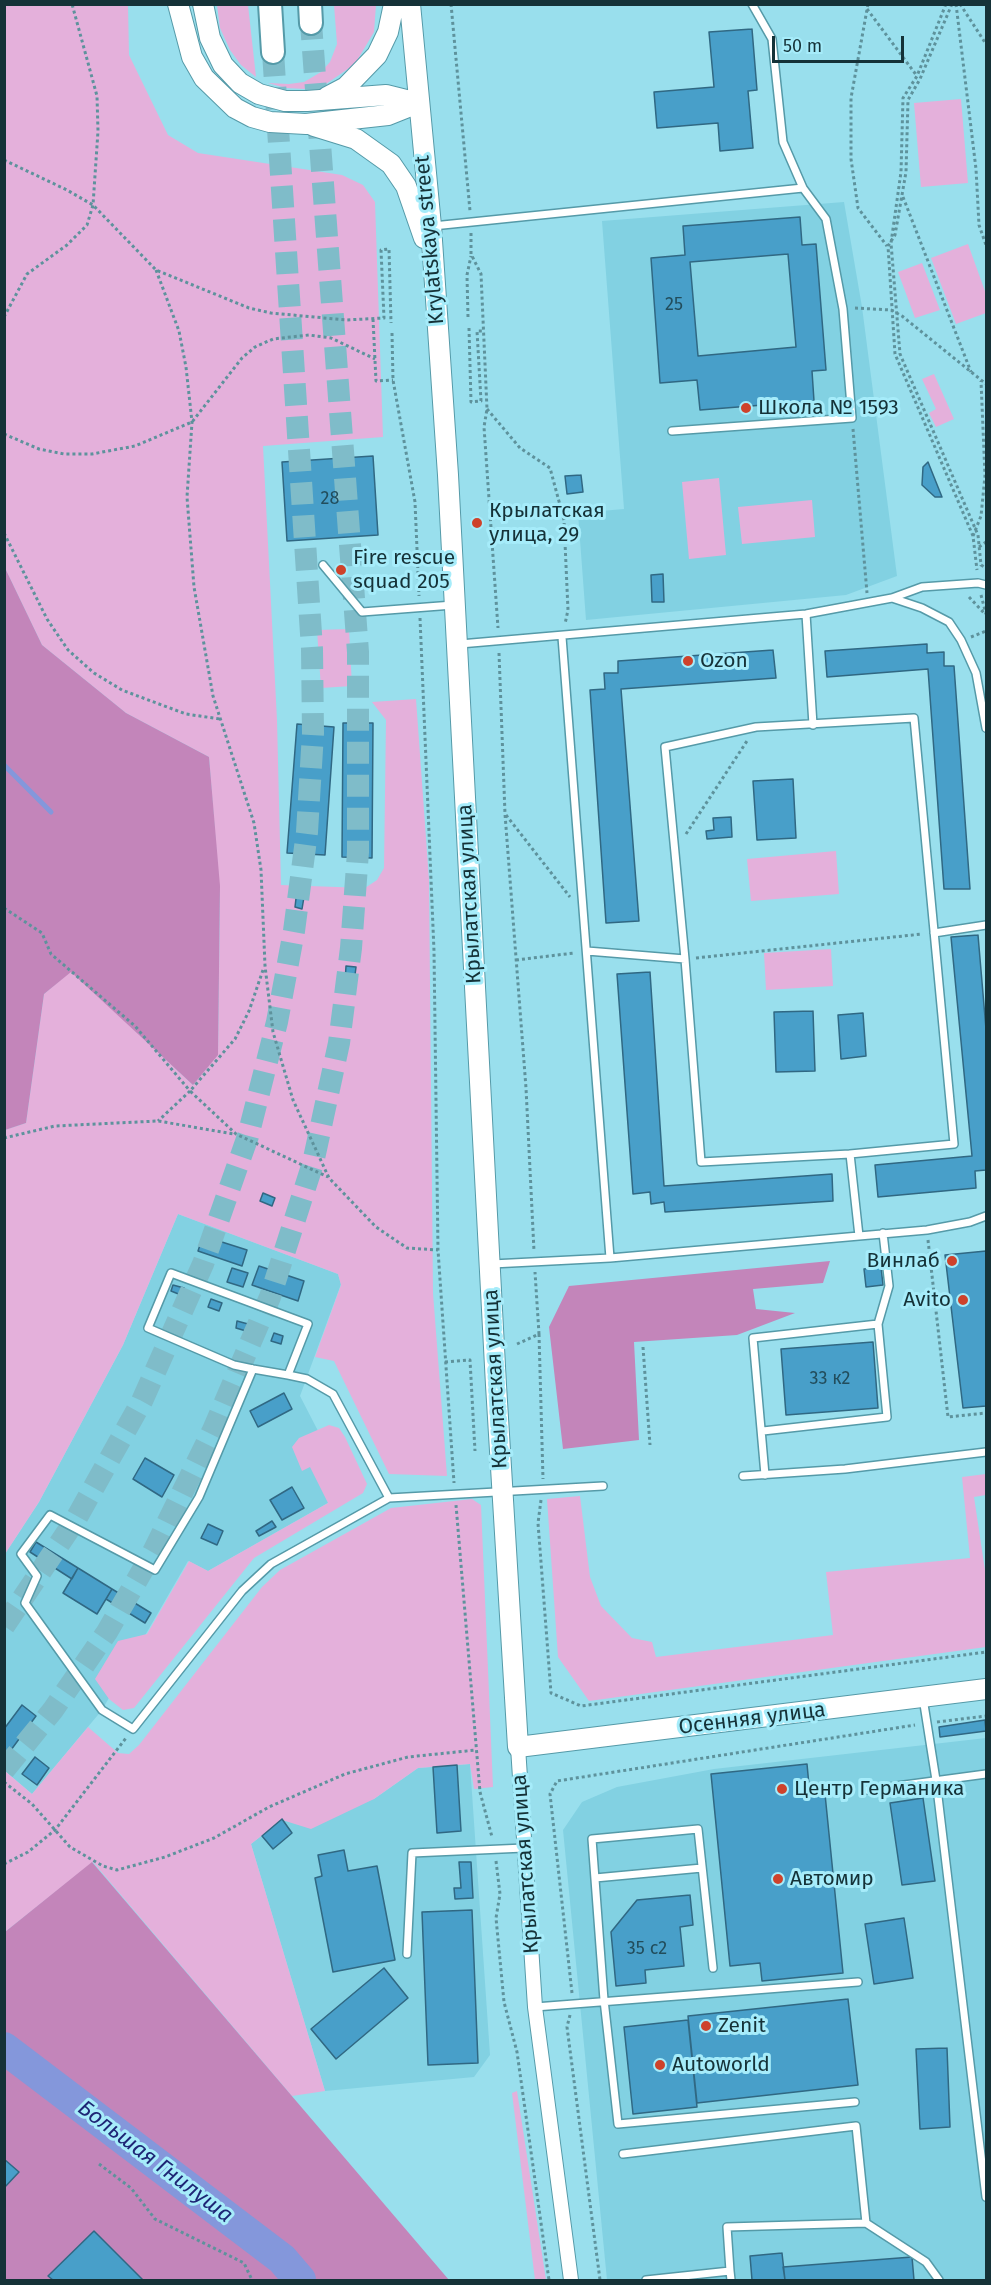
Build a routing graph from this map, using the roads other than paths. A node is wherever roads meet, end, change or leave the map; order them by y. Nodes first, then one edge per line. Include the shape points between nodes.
1 (178, 4) edge
2 (203, 4) edge
3 (270, 4) edge
4 (394, 4) edge
5 (410, 4) edge
6 (752, 4) edge
7 (273, 52) tunnel mouth
8 (307, 101) junction
9 (418, 103) junction
10 (306, 124) junction
11 (803, 188) junction
12 (431, 226) junction
13 (434, 264) junction
14 (672, 431) dead end
15 (323, 565) dead end
16 (987, 585) edge
17 (892, 598) junction
18 (455, 605) junction
19 (806, 614) junction
20 (562, 637) junction
21 (457, 644) junction
22 (813, 725) junction
23 (987, 728) edge
24 (987, 925) edge
25 (934, 933) junction
26 (587, 951) junction
27 (685, 959) junction
28 (850, 1154) junction
29 (987, 1216) edge
30 (883, 1233) junction
31 (859, 1236) junction
32 (610, 1258) junction
33 (489, 1264) junction
34 (878, 1324) junction
35 (253, 1369) junction
36 (288, 1375) junction
37 (763, 1431) junction
38 (987, 1452) edge
39 (765, 1475) junction
40 (743, 1476) dead end
41 (603, 1486) dead end
42 (502, 1492) junction
43 (388, 1497) junction
44 (987, 1689) edge
45 (923, 1698) junction
46 (518, 1747) junction
47 (987, 1774) edge
48 (936, 1780) junction
49 (867, 1790) dead end
50 (524, 1848) junction
51 (702, 1868) junction
52 (595, 1878) junction
53 (407, 1954) dead end
54 (712, 1968) dead end
55 (858, 1982) dead end
56 (604, 2000) junction
57 (535, 2007) junction
58 (855, 2102) dead end
59 (623, 2154) dead end
60 (987, 2197) edge
61 (866, 2223) junction
62 (730, 2271) junction
63 (571, 2280) edge
64 (646, 2280) edge
65 (731, 2280) edge
66 (939, 2280) edge

1 - 10 main road via 192,57 218,94 252,117
2 - 8 main road via 210,38 223,65 240,83 259,94 285,101
3 - 7 main road
4 - 8 main road via 388,32 363,72 332,96
5 - 9 main road, Krylatskaya street
6 - 11 lane via 772,39 783,142
8 - 9 main road via 386,95
9 - 10 main road via 388,116
9 - 12 main road, Krylatskaya street
10 - 13 main road via 356,140 391,164 406,186
11 - 12 lane
11 - 14 lane via 826,219 843,309 852,418
12 - 13 main road, Krylatskaya street
13 - 18 main road, Krylatskaya street
15 - 18 lane via 362,612
16 - 17 lane via 922,587
17 - 19 lane
17 - 23 lane via 949,622 962,640 976,673
18 - 21 main road, Крылатская улица
19 - 20 lane
19 - 22 lane
20 - 21 lane
20 - 26 lane
21 - 33 main road, Крылатская улица
22 - 25 lane via 914,718
22 - 27 lane via 756,727 665,747
24 - 25 lane
25 - 28 lane via 954,1144
26 - 27 lane
26 - 32 lane
27 - 28 lane via 700,1162
28 - 31 lane
29 - 30 lane via 927,1230
30 - 31 lane
30 - 34 lane via 889,1286
31 - 32 lane
32 - 33 lane
33 - 42 main road, Крылатская улица
34 - 37 lane via 887,1417
34 - 37 lane via 753,1338
35 - 36 lane
35 - 36 lane via 234,1365 148,1328 171,1273 308,1324
35 - 43 lane via 199,1497 154,1570 50,1515 21,1554 37,1576 25,1603 102,1710 133,1729 242,1591 271,1564
36 - 43 lane via 307,1379 333,1394
37 - 39 lane
38 - 39 lane
39 - 40 lane
41 - 42 lane
42 - 43 lane
42 - 46 main road, Крылатская улица
44 - 45 main road, Осенняя улица
45 - 46 main road, Осенняя улица
45 - 48 lane
46 - 50 street, Крылатская улица
47 - 48 lane
48 - 49 lane
48 - 60 lane
50 - 53 lane via 412,1853
50 - 57 street, Крылатская улица
51 - 52 lane
51 - 52 lane via 698,1829 592,1839
51 - 54 lane
52 - 56 lane
55 - 56 lane
56 - 57 lane
56 - 58 lane via 618,2124
57 - 63 street, Крылатская улица
59 - 61 lane via 856,2126
61 - 62 lane via 727,2228
61 - 66 lane via 926,2262
62 - 64 lane
62 - 65 lane

